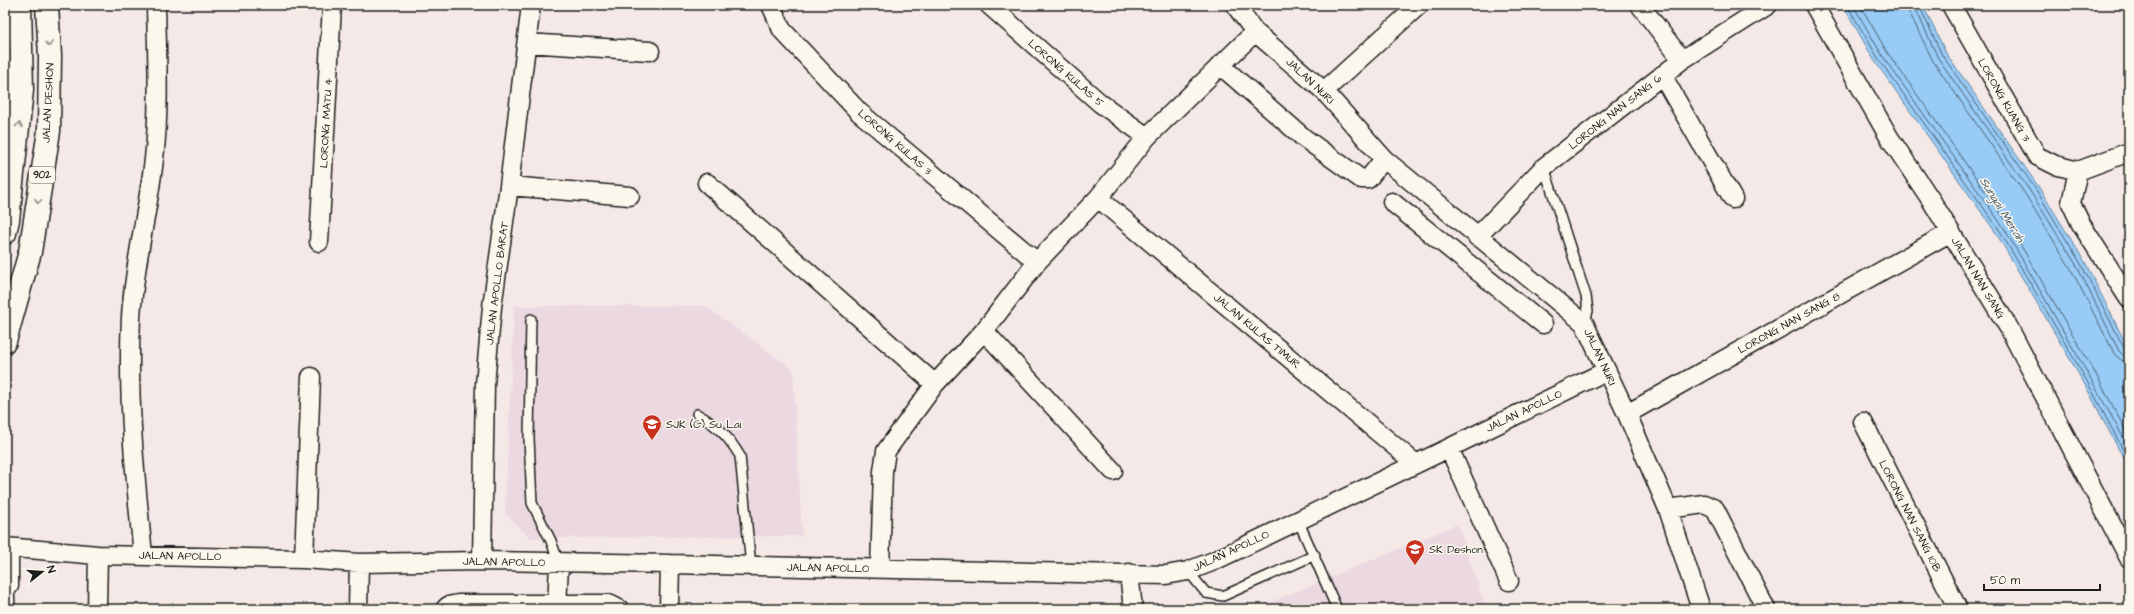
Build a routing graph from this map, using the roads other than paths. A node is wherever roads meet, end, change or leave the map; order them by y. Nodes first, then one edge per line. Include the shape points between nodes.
1 (20, 5) edge
2 (47, 5) edge
3 (156, 5) edge
4 (332, 5) edge
5 (531, 5) edge
6 (771, 5) edge
7 (989, 5) edge
8 (1235, 5) edge
9 (1419, 5) edge
10 (1640, 5) edge
11 (1768, 5) edge
12 (1814, 5) edge
13 (1951, 5) edge
14 (13, 32) edge
15 (1255, 32) junction
16 (527, 43) junction
17 (650, 51) dead end
18 (1682, 60) junction
19 (1220, 65) junction
20 (1662, 75) junction
21 (1324, 91) junction
22 (1147, 137) junction
23 (2129, 152) edge
24 (1384, 159) junction
25 (1544, 167) junction
26 (2078, 172) junction
27 (707, 183) dead end
28 (510, 186) junction
29 (630, 196) dead end
30 (1098, 198) junction
31 (1733, 199) dead end
32 (1434, 201) junction
33 (1392, 202) dead end
34 (1415, 221) junction
35 (1952, 232) junction
36 (5, 233) edge
37 (1477, 237) junction
38 (319, 242) dead end
39 (1037, 262) junction
40 (1534, 281) junction
41 (2129, 299) edge
42 (1517, 301) junction
43 (531, 319) dead end
44 (1584, 323) junction
45 (1543, 324) dead end
46 (984, 331) junction
47 (5, 341) edge
48 (1606, 371) junction
49 (311, 377) dead end
50 (935, 384) junction
51 (697, 414) dead end
52 (1627, 414) junction
53 (1863, 422) dead end
54 (1449, 448) junction
55 (1416, 464) junction
56 (1113, 471) dead end
57 (1668, 509) junction
58 (1298, 520) junction
59 (7, 547) edge
60 (98, 555) junction
61 (143, 555) junction
62 (1315, 555) junction
63 (2129, 558) edge
64 (304, 559) junction
65 (482, 562) junction
66 (359, 563) junction
67 (559, 563) junction
68 (670, 564) junction
69 (751, 566) junction
70 (880, 569) junction
71 (1188, 571) junction
72 (1130, 573) junction
73 (1509, 581) dead end
74 (7, 586) edge
75 (557, 606) edge
76 (10, 609) edge
77 (97, 609) edge
78 (358, 609) edge
79 (445, 609) edge
80 (619, 609) edge
81 (669, 609) edge
82 (1133, 609) edge
83 (1337, 609) edge
84 (1701, 609) edge
85 (1766, 609) edge
86 (1958, 609) edge

1 - 14 main road, 902
2 -> 47 main road, JALAN DESHON / 902 via 50,56 49,131 30,252
3 - 61 street via 158,93 154,159 143,217 131,316 130,400
4 - 38 street, LORONG MATU 4
5 - 16 street, JALAN APOLLO BARAT
6 - 39 street, LORONG KULAS 3 via 782,30 859,112
7 - 22 street, LORONG KULAS 5 via 1100,103
8 - 15 street, JALAN NURI
9 - 21 street
10 - 18 street
11 - 18 street, LORONG NAN SANG 6
12 - 35 street, JALAN NAN SANG via 1889,137
13 - 26 street, LORONG KUANG 3 via 2037,156 2054,165
36 -> 14 main road, 902 via 22,90
15 - 19 street
15 - 21 street, JALAN NURI
16 - 17 street
16 - 28 street, JALAN APOLLO BARAT
18 - 20 street, LORONG NAN SANG 6
19 - 22 street
19 - 24 street via 1304,138 1360,179 1368,179
20 - 25 street, LORONG NAN SANG 6
20 - 31 street
21 - 24 street, JALAN NURI
22 - 30 street
23 - 26 street
24 - 32 street, JALAN NURI
25 - 37 street, LORONG NAN SANG 6
25 - 44 lane via 1586,296 1588,311
26 - 41 street via 2071,203 2081,224
27 - 50 street
28 - 29 street
28 - 65 street, JALAN APOLLO BARAT via 492,307 485,384
30 - 39 street
30 - 55 street, JALAN KULAS TIMUR
32 - 34 street
32 - 37 street, JALAN NURI
33 - 34 street
34 - 42 street
35 - 52 street, LORONG NAN SANG 8
35 - 63 street, JALAN NAN SANG via 2009,328
37 - 40 street, JALAN NURI
39 - 46 street
40 - 42 street
40 - 44 street, JALAN NURI
42 - 45 street
43 - 67 lane via 532,503
44 - 48 street, JALAN NURI
46 - 50 street
46 - 56 street
48 - 52 street, JALAN NURI
48 - 54 street, JALAN APOLLO
49 - 64 street
50 - 70 street via 886,451
51 - 69 lane via 716,424 740,456
52 - 57 street, JALAN NURI
53 - 86 street, LORONG NAN SANG 10B
54 - 55 street, JALAN APOLLO
54 - 73 street
55 - 58 street, JALAN APOLLO
57 - 84 street, JALAN NURI
57 - 85 street via 1704,504 1715,509
58 - 62 lane
58 - 71 street, JALAN APOLLO
59 - 60 street, JALAN APOLLO
59 - 74 street
60 - 61 street, JALAN APOLLO
60 - 77 street
61 - 64 street, JALAN APOLLO
62 - 71 lane via 1223,596 1206,593
62 - 83 lane
64 - 66 street, JALAN APOLLO
65 - 66 street, JALAN APOLLO
65 - 67 street, JALAN APOLLO
66 - 78 street
67 - 68 street, JALAN APOLLO
67 - 75 street
68 - 69 street, JALAN APOLLO
68 - 81 street
69 - 70 street, JALAN APOLLO
70 - 72 street, JALAN APOLLO
71 - 72 street, JALAN APOLLO via 1166,575
72 - 82 street
74 - 76 lane
75 - 79 street via 458,604
75 - 80 street via 609,604

